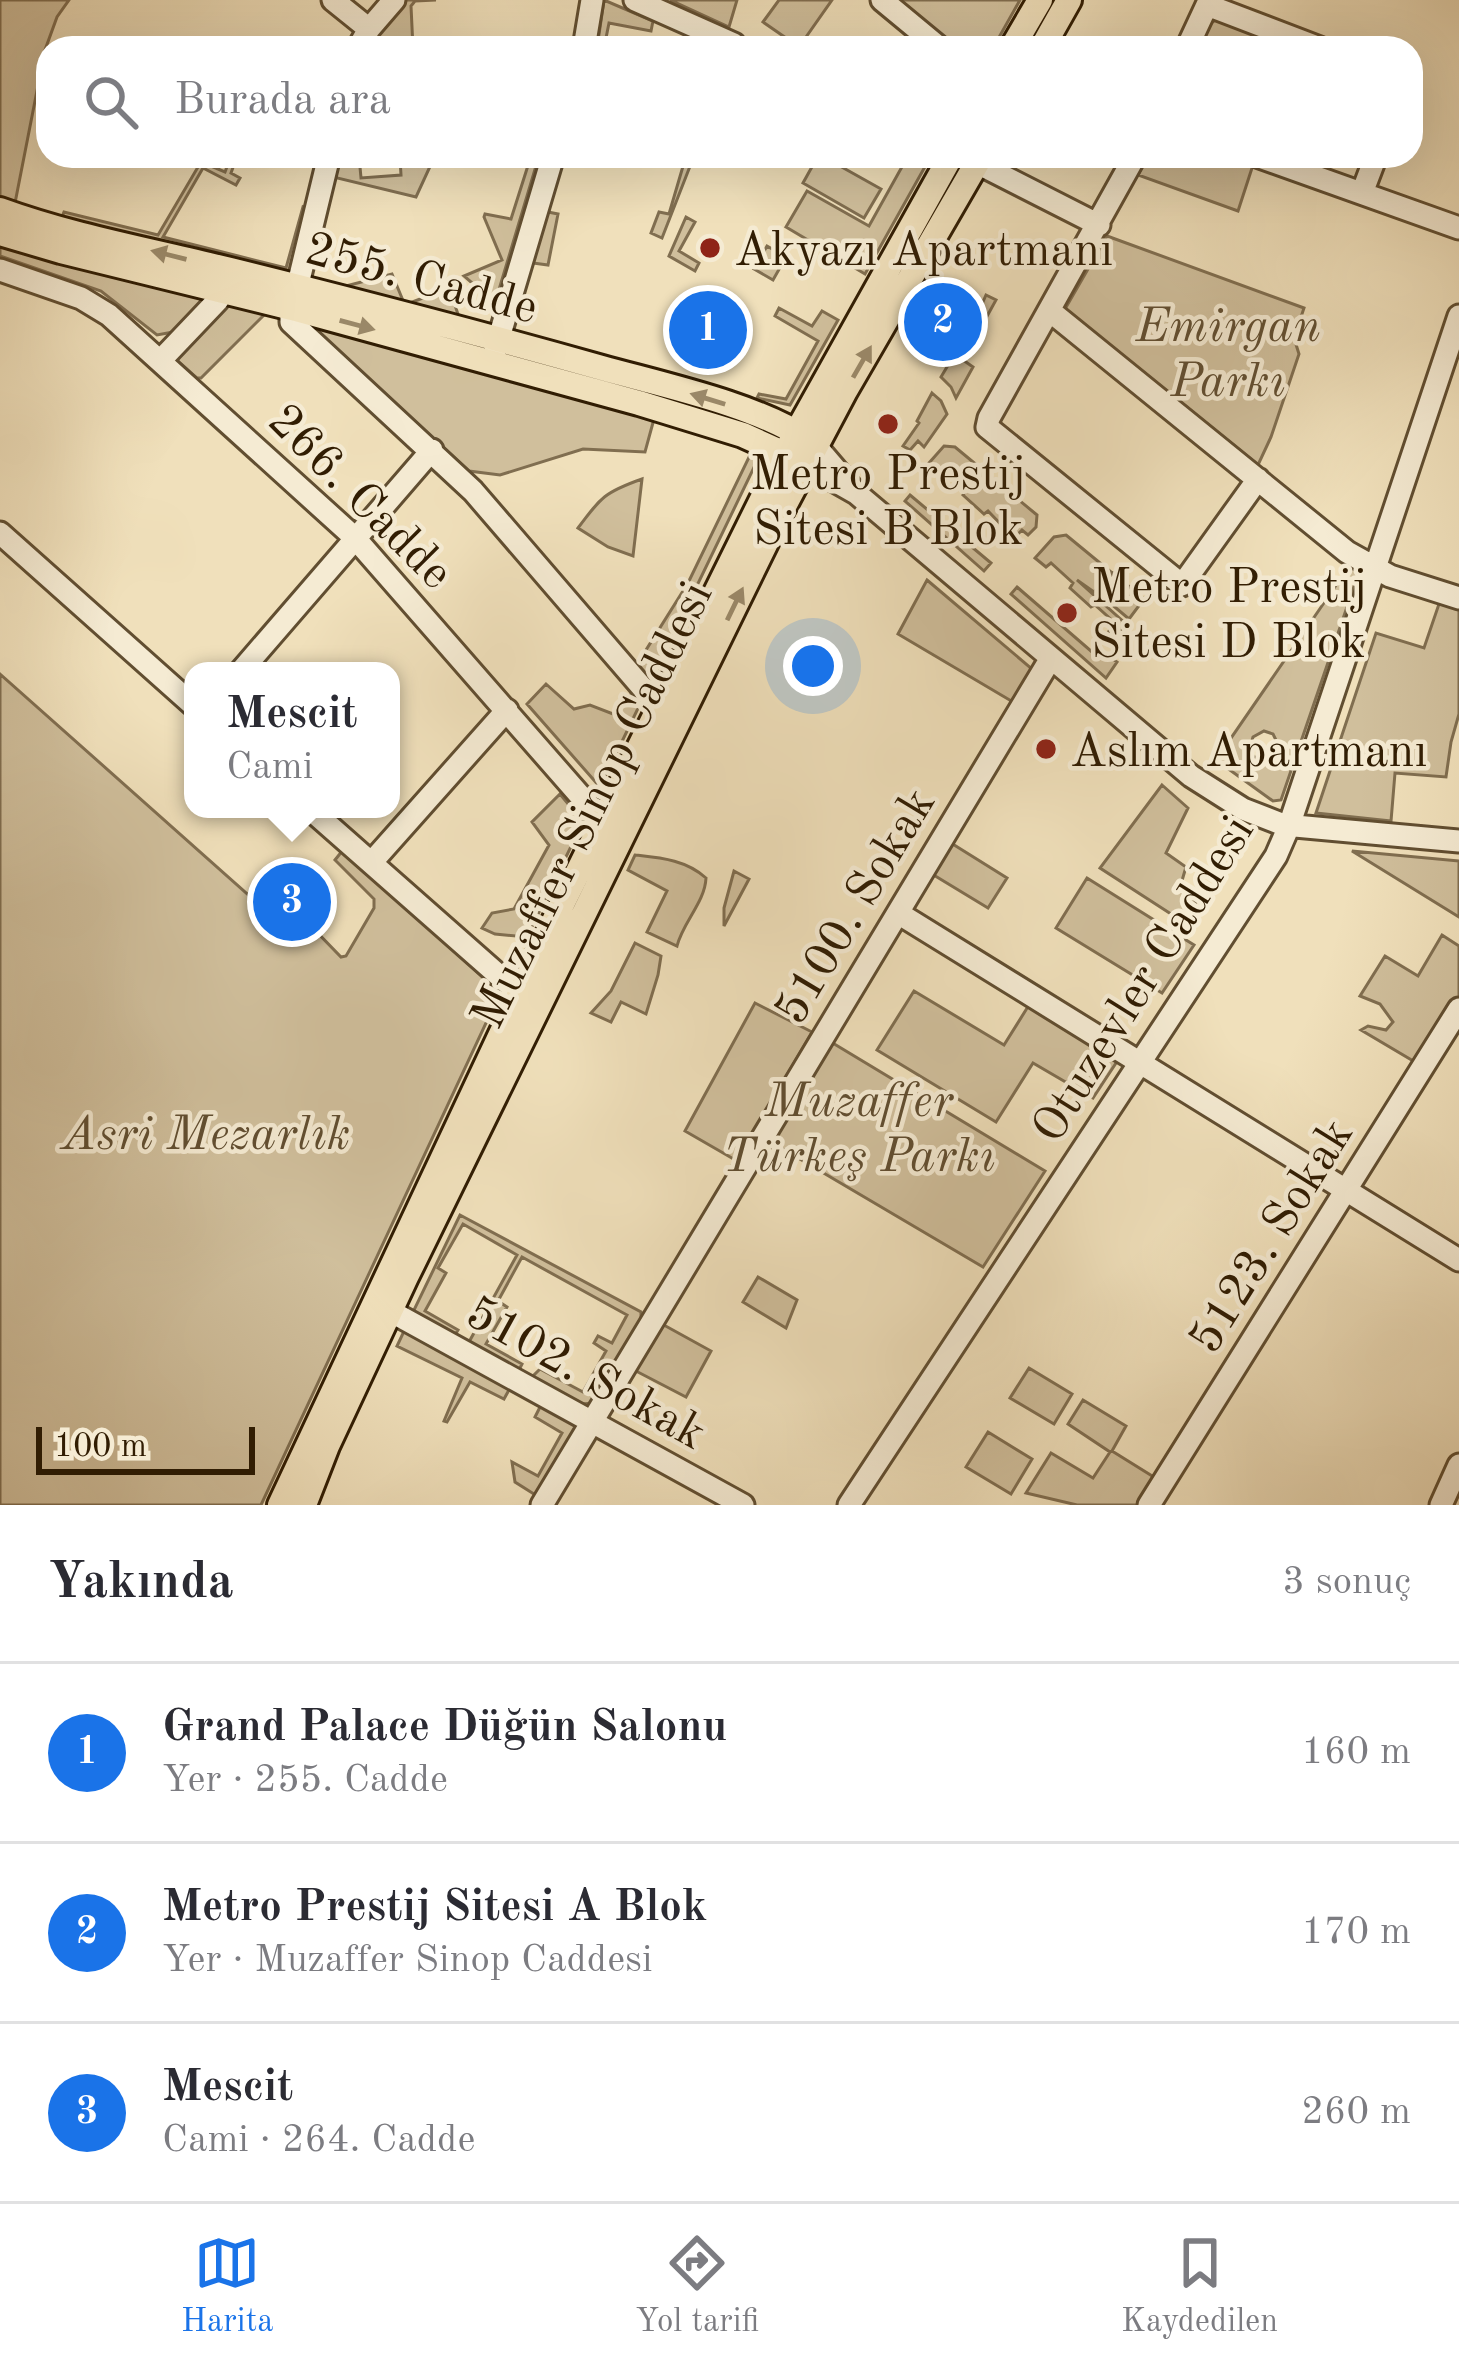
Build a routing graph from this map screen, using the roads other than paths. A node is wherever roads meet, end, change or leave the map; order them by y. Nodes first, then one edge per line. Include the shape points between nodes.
1 (333, 0) edge
2 (394, 0) edge
3 (592, 0) edge
4 (635, 0) edge
5 (882, 0) edge
6 (1040, 0) edge
7 (1069, 0) edge
8 (361, 36) edge
9 (365, 36) edge
10 (586, 36) edge
11 (716, 36) edge
12 (926, 36) edge
13 (1019, 36) edge
14 (1049, 36) edge
15 (1193, 36) edge
16 (1288, 36) edge
17 (326, 168) edge
18 (550, 168) edge
19 (945, 168) edge
20 (973, 168) edge
21 (995, 168) edge
22 (1129, 168) edge
23 (1291, 168) edge
24 (1371, 168) edge
25 (1362, 193) junction
26 (0, 210) edge
27 (1099, 225) junction
28 (1459, 228) edge
29 (0, 232) edge
30 (0, 270) edge
31 (225, 280) junction
32 (295, 297) junction
33 (1050, 310) junction
34 (1459, 316) edge
35 (495, 351) junction
36 (160, 361) junction
37 (800, 448) junction
38 (432, 450) junction
39 (1258, 479) junction
40 (0, 533) edge
41 (354, 537) junction
42 (1375, 569) junction
43 (1459, 598) edge
44 (1051, 658) junction
45 (249, 662) edge
46 (184, 697) edge
47 (659, 706) junction
48 (507, 710) junction
49 (320, 818) edge
50 (1289, 826) junction
51 (611, 831) junction
52 (1459, 841) edge
53 (370, 863) junction
54 (898, 913) junction
55 (528, 1002) junction
56 (1459, 1010) edge
57 (1140, 1064) junction
58 (1346, 1192) junction
59 (1459, 1260) edge
60 (390, 1310) junction
61 (592, 1422) junction
62 (1459, 1465) edge
63 (280, 1505) edge
64 (304, 1505) edge
65 (542, 1505) edge
66 (743, 1505) edge
67 (849, 1505) edge
68 (1149, 1505) edge
69 (1441, 1505) edge

1 - 8 street
2 - 9 street
3 - 10 street
4 - 11 street
5 - 12 street
6 - 13 main road
7 - 14 main road
15 - 16 street via 1207,5
17 - 32 street
18 - 35 street
19 - 37 main road, Muzaffer Sinop Caddesi
37 -> 20 main road, Muzaffer Sinop Caddesi
21 - 27 street
22 - 27 street
23 - 25 street
24 - 25 street
25 - 28 street
31 -> 26 main road, 255. Cadde
27 - 33 street
29 - 31 main road, 255. Cadde
30 - 36 street, 266. Cadde via 89,302
31 - 32 main road, 255. Cadde
31 - 36 street via 212,307
32 - 35 main road, 255. Cadde
32 - 38 street via 293,326
33 - 39 street
33 - 39 street via 987,427 1182,585
34 - 42 street, Otuzevler Caddesi
35 - 37 main road, 255. Cadde via 717,402
36 - 41 street, 266. Cadde
37 - 44 street
37 - 47 main road, Muzaffer Sinop Caddesi
51 -> 37 main road, Muzaffer Sinop Caddesi
38 - 41 street
38 - 47 street
39 - 42 street
40 - 46 street
41 - 45 street
41 - 48 street, 266. Cadde
42 - 43 street
42 - 50 street, Otuzevler Caddesi
44 - 50 street via 1219,796
44 - 54 street, 5100. Sokak
47 - 51 main road, Muzaffer Sinop Caddesi
48 - 51 street, 266. Cadde
48 - 53 street
49 - 53 street
50 - 52 street
50 - 57 street, Otuzevler Caddesi
51 - 55 main road, Muzaffer Sinop Caddesi
53 - 55 street
54 - 57 street
54 - 61 street, 5100. Sokak
55 - 60 main road, Muzaffer Sinop Caddesi
55 - 63 main road, Muzaffer Sinop Caddesi
56 - 58 street, 5123. Sokak
57 - 58 street
57 - 67 street, Otuzevler Caddesi
58 - 59 street
58 - 68 street, 5123. Sokak
60 - 61 street, 5102. Sokak
60 - 64 main road, Muzaffer Sinop Caddesi
61 - 65 street, 5100. Sokak
61 - 66 street, 5102. Sokak
62 - 69 street

